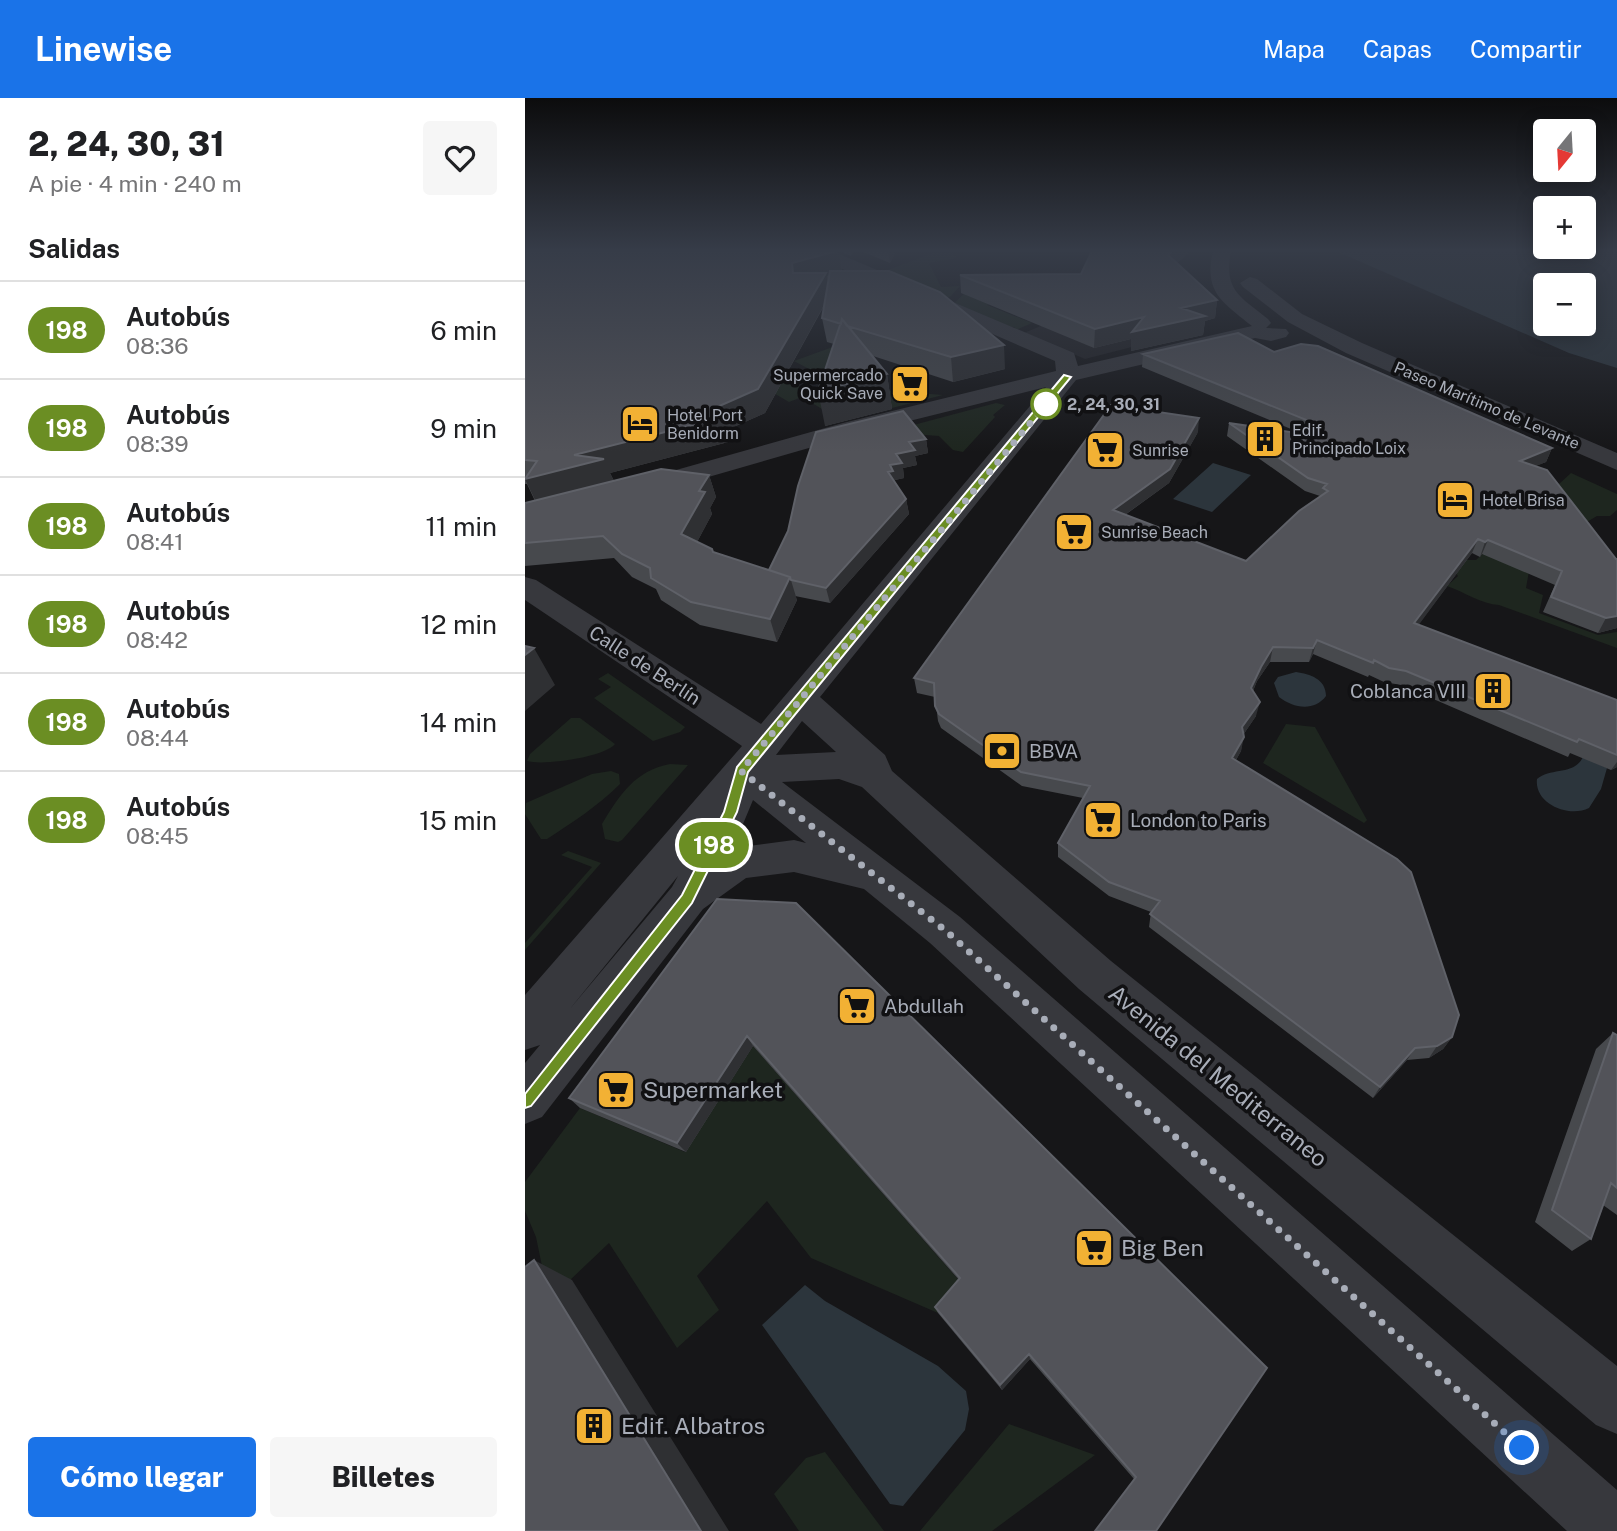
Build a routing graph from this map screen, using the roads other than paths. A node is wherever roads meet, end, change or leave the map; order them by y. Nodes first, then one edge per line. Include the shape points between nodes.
1 (972, 318) edge
2 (1252, 318) edge
3 (1295, 318) edge
4 (1265, 330) junction
5 (1067, 377) junction
6 (1617, 461) edge
7 (1617, 483) edge
8 (623, 492) edge
9 (525, 586) edge
10 (800, 699) junction
11 (753, 757) junction
12 (816, 767) junction
13 (875, 777) junction
14 (796, 811) junction
15 (875, 876) junction
16 (687, 899) junction
17 (525, 1029) edge
18 (525, 1100) edge
19 (1617, 1404) edge
20 (1615, 1531) edge

1 - 5 street via 1066,358
2 - 4 street
3 - 6 street, Paseo Marítimo de Levante via 1354,348
4 - 5 street
4 - 7 street
5 - 8 street via 879,420 729,466
5 - 10 street
9 - 11 street, Calle de Berlín
10 - 11 street
10 - 13 street via 871,764
11 - 12 street, Avenida del Mediterraneo
11 - 14 street, Calle de Berlín
11 - 16 street
11 - 17 street
12 - 13 street, Avenida del Mediterraneo via 841,765
12 - 14 street via 797,778 792,794
13 - 19 street, Avenida del Mediterraneo via 1095,975
14 - 15 street
15 - 16 street via 794,856 736,863
15 - 20 street via 945,930
16 - 18 street

